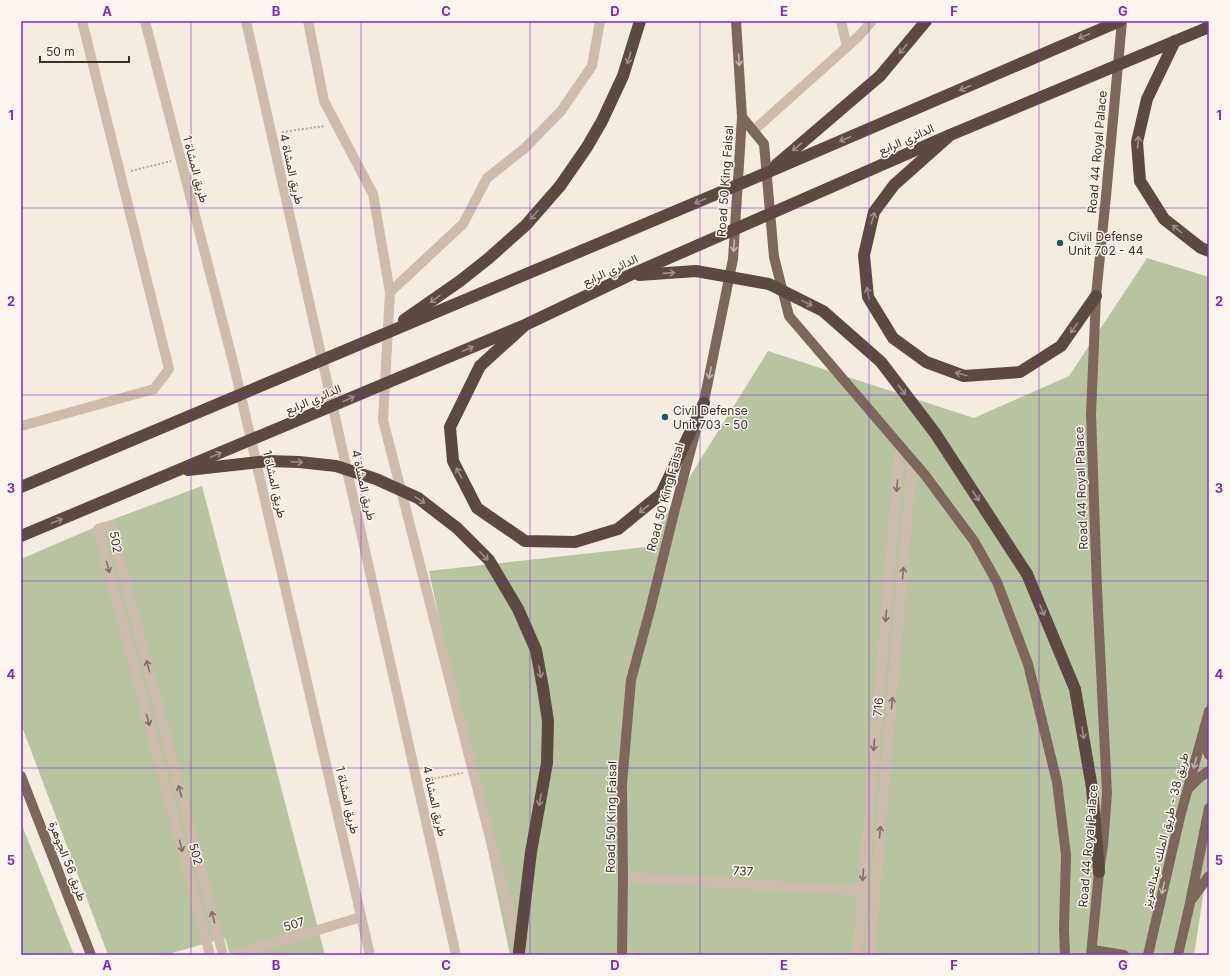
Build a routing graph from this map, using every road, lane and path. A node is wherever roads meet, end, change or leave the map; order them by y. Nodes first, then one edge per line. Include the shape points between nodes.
1 (82, 21) edge
2 (145, 21) edge
3 (246, 21) edge
4 (308, 21) edge
5 (600, 21) edge
6 (640, 21) edge
7 (736, 21) edge
8 (841, 21) edge
9 (872, 21) edge
10 (926, 21) edge
11 (1121, 21) edge
12 (1209, 27) edge
13 (1176, 41) junction
14 (847, 47) junction
15 (742, 117) junction
16 (336, 125) junction
17 (754, 131) junction
18 (271, 134) junction
19 (950, 136) junction
20 (180, 159) junction
21 (120, 173) junction
22 (766, 173) junction
23 (1209, 251) edge
24 (630, 276) junction
25 (390, 292) junction
26 (1096, 296) junction
27 (525, 325) junction
28 (382, 335) junction
29 (704, 404) junction
30 (21, 426) edge
31 (900, 448) junction
32 (912, 461) junction
33 (175, 472) junction
34 (21, 487) edge
35 (21, 536) edge
36 (1209, 711) edge
37 (1204, 729) junction
38 (1209, 755) edge
39 (473, 771) junction
40 (1209, 771) edge
41 (21, 776) edge
42 (417, 782) junction
43 (1188, 789) junction
44 (1209, 808) edge
45 (1099, 872) junction
46 (1209, 876) edge
47 (623, 877) junction
48 (862, 891) junction
49 (1190, 903) junction
50 (361, 917) junction
51 (1092, 953) edge
52 (520, 954) edge
53 (91, 955) edge
54 (210, 955) edge
55 (223, 955) edge
56 (235, 955) edge
57 (370, 955) edge
58 (456, 955) edge
59 (622, 955) edge
60 (857, 955) edge
61 (870, 955) edge
62 (1065, 955) edge
63 (1124, 955) edge
64 (1148, 955) edge
65 (1178, 955) edge

1 - 21 street
2 - 20 street, طريق المشاة 1
3 - 18 street, طريق المشاة 4
4 - 16 street via 324,101
5 - 25 street via 592,66 561,112 524,148 487,178 463,224
6 -> 28 highway, bridge via 623,76 602,121 587,148 560,186 526,225 489,258
7 -> 15 main road, Road 50 King Faisal
8 - 14 street
9 - 14 street
10 -> 22 highway, bridge via 880,76
11 -> 22 highway, الدائري الرابع, bridge
11 - 26 main road, Road 44 Royal Palace
12 - 13 highway, الدائري الرابع, bridge
13 - 19 highway, الدائري الرابع, bridge
23 -> 13 highway via 1201,248 1164,219 1140,181 1137,142 1147,99
14 - 17 street
15 - 17 main road
15 -> 29 main road, Road 50 King Faisal via 733,260
16 - 18 path
16 - 25 street via 373,194
17 - 31 main road via 764,144 774,257 789,316
18 - 42 street, طريق المشاة 4
19 - 24 highway, الدائري الرابع, bridge
26 -> 19 highway via 1061,346 1020,372 964,376 926,362 893,338 868,297 864,255 874,212 894,185
20 - 21 path
20 - 50 street, طريق المشاة 1 via 234,366
21 - 30 street via 169,369 154,389
22 -> 28 highway, الدائري الرابع, bridge
24 - 27 highway, الدائري الرابع, bridge
24 -> 45 highway, bridge via 696,271 769,284 824,311 881,362 935,433 1027,574 1076,689 1092,788
25 - 39 street via 383,420
26 - 45 main road, Road 44 Royal Palace via 1091,414 1107,793
29 -> 27 highway via 661,494 618,530 575,542 525,541 477,508 453,462 450,427 480,366
33 -> 27 highway, الدائري الرابع, bridge
28 - 34 highway, الدائري الرابع, bridge
29 - 47 main road, Road 50 King Faisal via 674,509 631,680 622,784
31 - 32 main road
31 -> 48 street
61 -> 32 street, 716
32 - 62 main road via 974,541 997,582 1028,664 1059,797 1066,855
35 -> 33 highway, الدائري الرابع, bridge
33 -> 52 highway, bridge via 268,461 336,466 376,479 418,498 457,528 489,560 518,609 536,650 548,721 547,763 532,844
36 - 37 main road, طريق 38 - طريق الملك عبدالعزيز
37 - 38 main road via 1205,746
37 -> 43 main road, طريق 38 - طريق الملك عبدالعزيز
39 - 42 path
39 - 52 street
40 - 43 main road
41 - 53 main road, طريق 56 الجوهرة
42 - 58 street, طريق المشاة 4
43 -> 64 main road, طريق 38 - طريق الملك عبدالعزيز
44 - 49 main road
45 - 51 main road, Road 44 Royal Palace
46 - 49 main road
47 - 48 street, 737
47 - 59 main road, Road 50 King Faisal
48 - 60 street
49 - 65 main road
50 - 56 street, 507
50 - 57 street, طريق المشاة 1
51 - 63 main road
55 -> 54 street, 502 via 111,525 98,529

